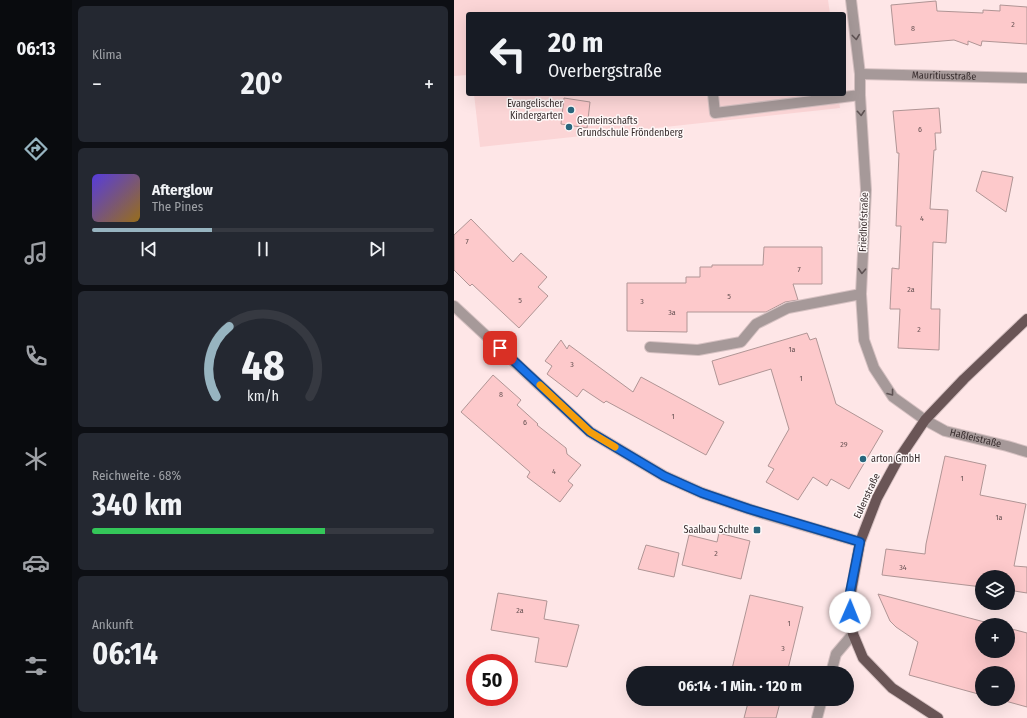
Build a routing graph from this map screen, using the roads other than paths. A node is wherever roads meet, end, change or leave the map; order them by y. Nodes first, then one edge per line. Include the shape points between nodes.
1 (851, 0) edge
2 (860, 74) junction
3 (1027, 78) edge
4 (860, 95) junction
5 (713, 96) edge
6 (861, 294) junction
7 (454, 306) edge
8 (1027, 319) edge
9 (650, 348) dead end
10 (925, 420) junction
11 (1027, 452) edge
12 (860, 542) junction
13 (853, 634) junction
14 (832, 666) edge
15 (820, 706) edge
16 (816, 718) edge
17 (938, 718) edge

1 -> 2 street, Friedhofstraße
2 - 3 street, Mauritiusstraße
2 - 4 street, Friedhofstraße
4 - 5 street via 715,113
4 -> 6 street, Friedhofstraße via 866,190
6 - 9 street via 788,308 756,324 742,342 698,350
6 -> 10 street, Friedhofstraße via 864,340 874,368 893,397
7 - 12 street via 590,432 664,476 702,493 749,509
8 - 10 main road, Eulenstraße via 964,378
10 - 11 street, Haßleistraße via 945,431
10 - 12 main road, Eulenstraße via 880,492
12 - 13 main road, Eulenstraße via 850,592
13 - 14 street via 836,654
13 - 17 main road, Eulenstraße via 863,658 879,676 892,688
15 - 16 street

